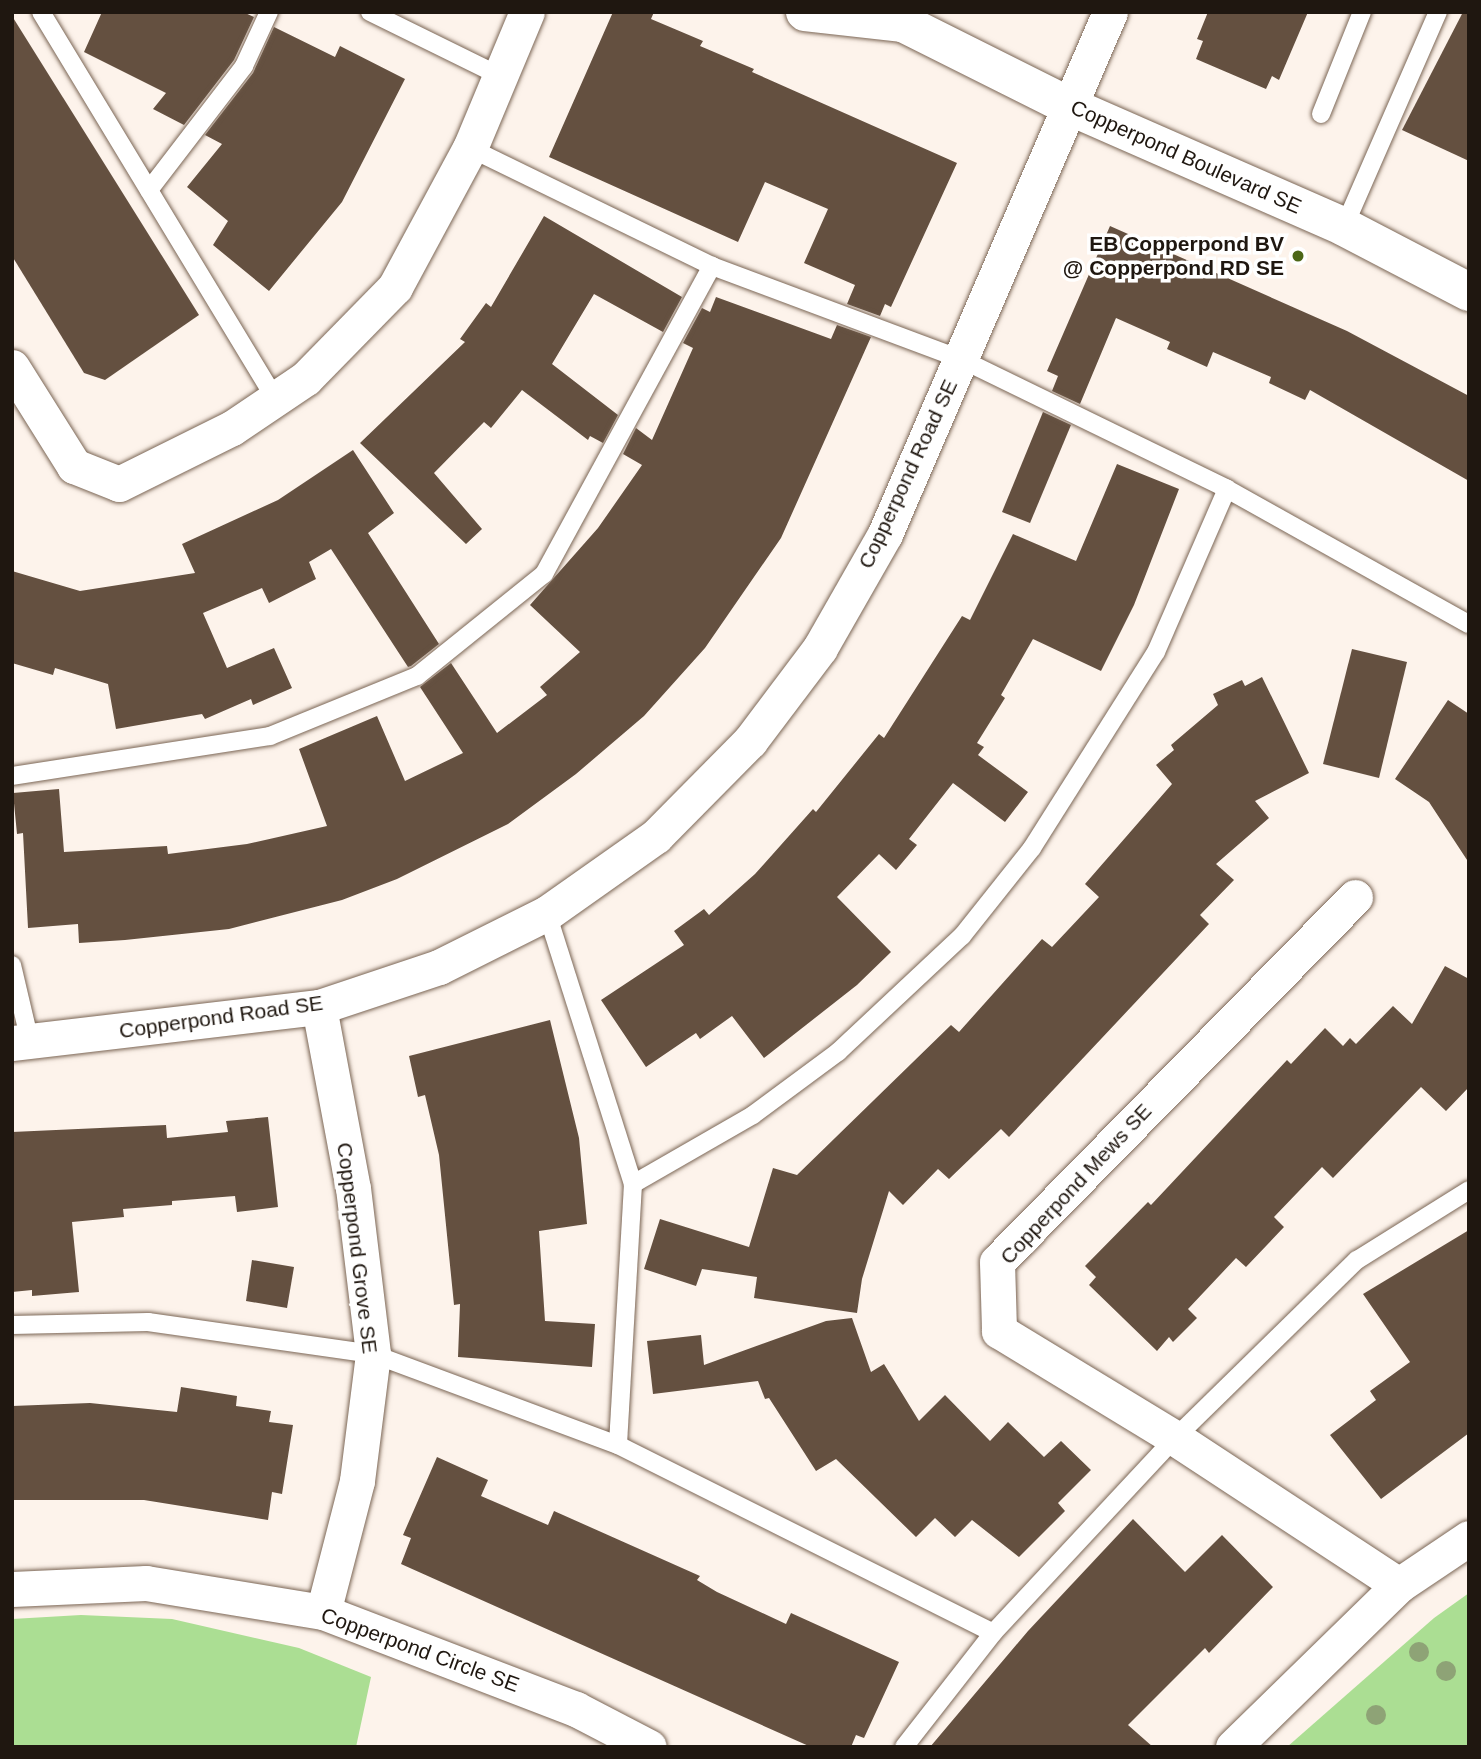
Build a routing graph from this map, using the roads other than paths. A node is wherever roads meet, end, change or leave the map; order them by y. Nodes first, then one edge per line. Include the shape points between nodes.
1 (41, 12) edge
2 (269, 12) edge
3 (370, 12) edge
4 (527, 12) edge
5 (805, 12) edge
6 (1110, 12) edge
7 (1362, 12) edge
8 (1438, 12) edge
9 (897, 17) edge
10 (500, 76) junction
11 (1069, 106) junction
12 (1321, 114) dead end
13 (470, 148) junction
14 (149, 190) junction
15 (1344, 227) junction
16 (712, 266) junction
17 (1469, 292) edge
18 (961, 359) junction
19 (12, 367) edge
20 (275, 399) junction
21 (1227, 489) junction
22 (1469, 624) edge
23 (12, 776) edge
24 (1355, 897) dead end
25 (547, 913) junction
26 (12, 965) edge
27 (319, 1007) junction
28 (21, 1042) edge
29 (633, 1184) junction
30 (1469, 1190) edge
31 (12, 1325) edge
32 (373, 1354) junction
33 (1175, 1438) junction
34 (618, 1445) junction
35 (1469, 1538) edge
36 (1399, 1585) junction
37 (12, 1589) edge
38 (323, 1612) junction
39 (993, 1633) junction
40 (649, 1747) edge
41 (904, 1747) edge
42 (1233, 1747) edge

1 - 14 lane
2 - 14 lane via 244,65
3 - 10 lane
4 - 10 street
5 - 9 street, Copperpond Boulevard SE
6 - 11 street, Copperpond Road SE
7 - 12 lane
8 - 15 lane
9 - 11 street, Copperpond Boulevard SE
10 - 13 street
11 - 15 street, Copperpond Boulevard SE
11 - 18 street, Copperpond Road SE
13 - 16 lane
13 - 20 street via 394,287 306,378
14 - 20 lane
15 - 17 street, Copperpond Boulevard SE
16 - 18 lane
16 - 23 lane via 544,574 417,676 270,736
18 - 21 lane
18 - 25 street, Copperpond Road SE via 885,534 820,648 774,710 750,741 656,836
19 - 20 street via 74,466 119,484 232,428
21 - 22 lane
21 - 29 lane via 1156,652 1032,849 962,936 827,1060 754,1115
24 - 33 street, Copperpond Mews SE via 998,1262 999,1331
25 - 27 street, Copperpond Road SE via 439,967
25 - 29 lane
26 - 28 lane
27 - 28 street, Copperpond Road SE
27 - 32 street, Copperpond Grove SE via 352,1188
29 - 34 lane
30 - 33 lane via 1357,1260
31 - 32 lane via 148,1322
32 - 34 lane
32 - 38 street, Copperpond Grove SE via 357,1481
33 - 36 street, Copperpond Mews SE
33 - 39 lane
34 - 39 lane
35 - 36 street
36 - 42 street
37 - 38 street, Copperpond Circle SE via 146,1583
38 - 40 street, Copperpond Circle SE via 576,1709
39 - 41 lane

